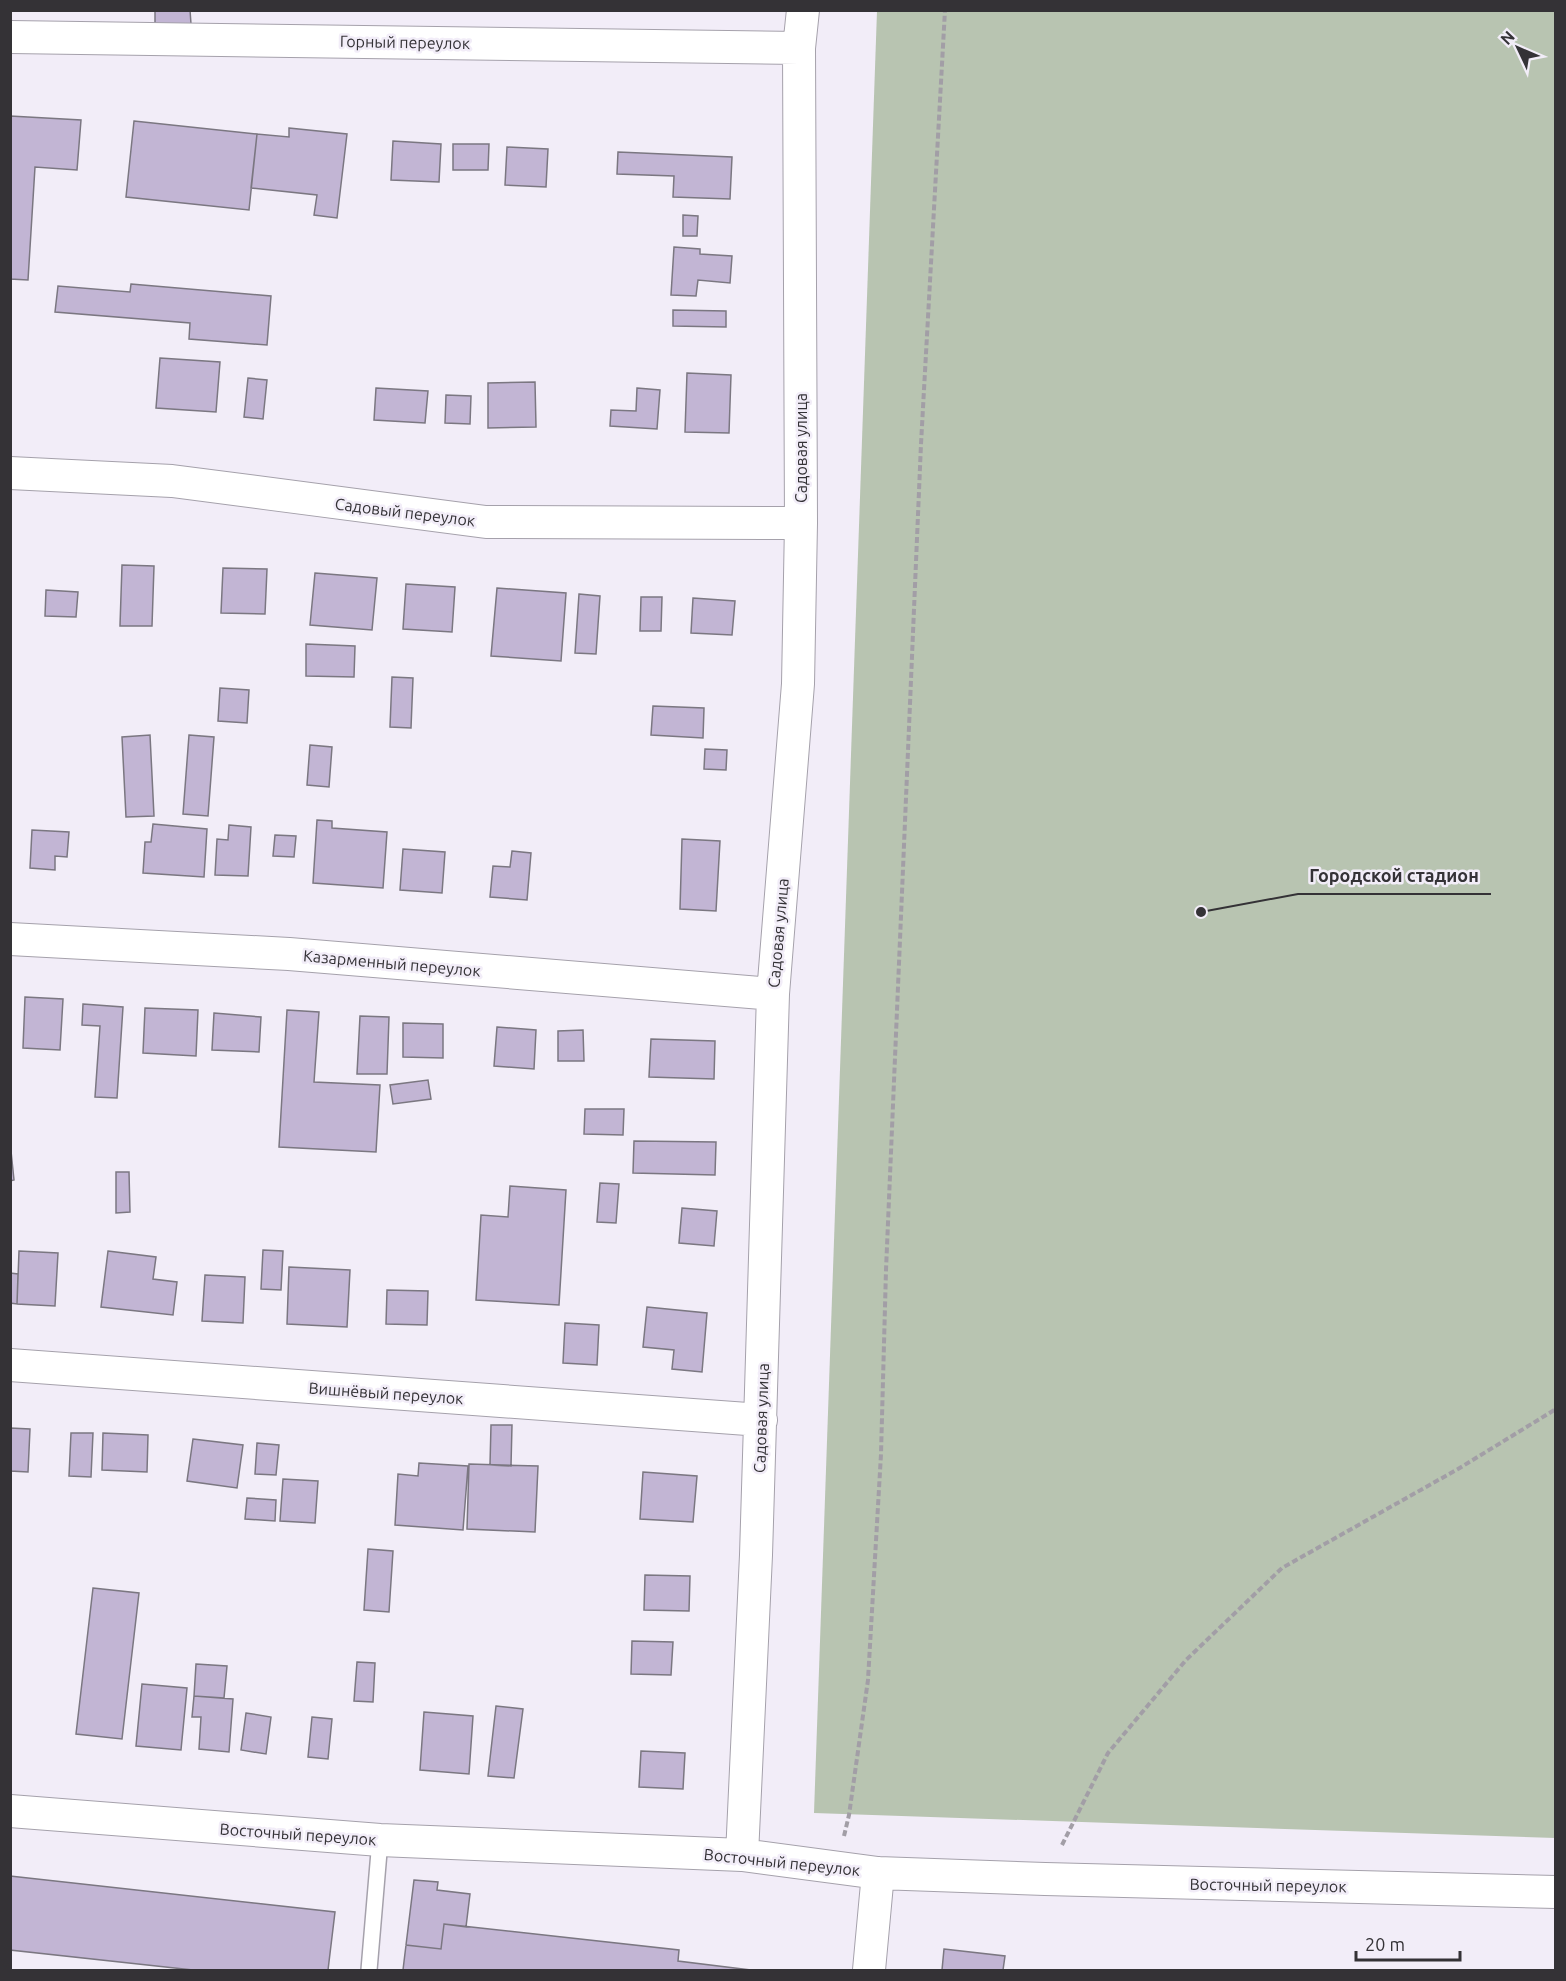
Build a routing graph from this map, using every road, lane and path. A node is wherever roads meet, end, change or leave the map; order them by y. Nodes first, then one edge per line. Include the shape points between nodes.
1 (803, 10) edge
2 (945, 10) edge
3 (10, 36) edge
4 (799, 48) junction
5 (10, 473) edge
6 (801, 523) junction
7 (10, 939) edge
8 (772, 994) junction
9 (10, 1365) edge
10 (1556, 1409) edge
11 (760, 1420) junction
12 (10, 1811) edge
13 (380, 1840) junction
14 (742, 1855) junction
15 (836, 1866) junction
16 (878, 1873) junction
17 (1045, 1879) junction
18 (1556, 1892) edge
19 (369, 1971) edge
20 (868, 1971) edge

1 - 4 street, Садовая улица
2 - 15 path via 921,444 880,1475 868,1680 849,1815
3 - 4 street, Горный переулок
4 - 6 street, Садовая улица
5 - 6 street, Садовый переулок via 172,481 486,522
6 - 8 street, Садовая улица via 798,684
7 - 8 street, Казарменный переулок via 289,954
8 - 11 street, Садовая улица
9 - 11 street, Вишнёвый переулок
10 - 17 path via 1282,1568 1186,1660 1108,1753
11 - 14 street, Садовая улица
12 - 13 street, Восточный переулок
13 - 14 street, Восточный переулок
13 - 19 lane
14 - 15 street, Восточный переулок
15 - 16 street, Восточный переулок
16 - 17 street, Восточный переулок
16 - 20 street
17 - 18 street, Восточный переулок

